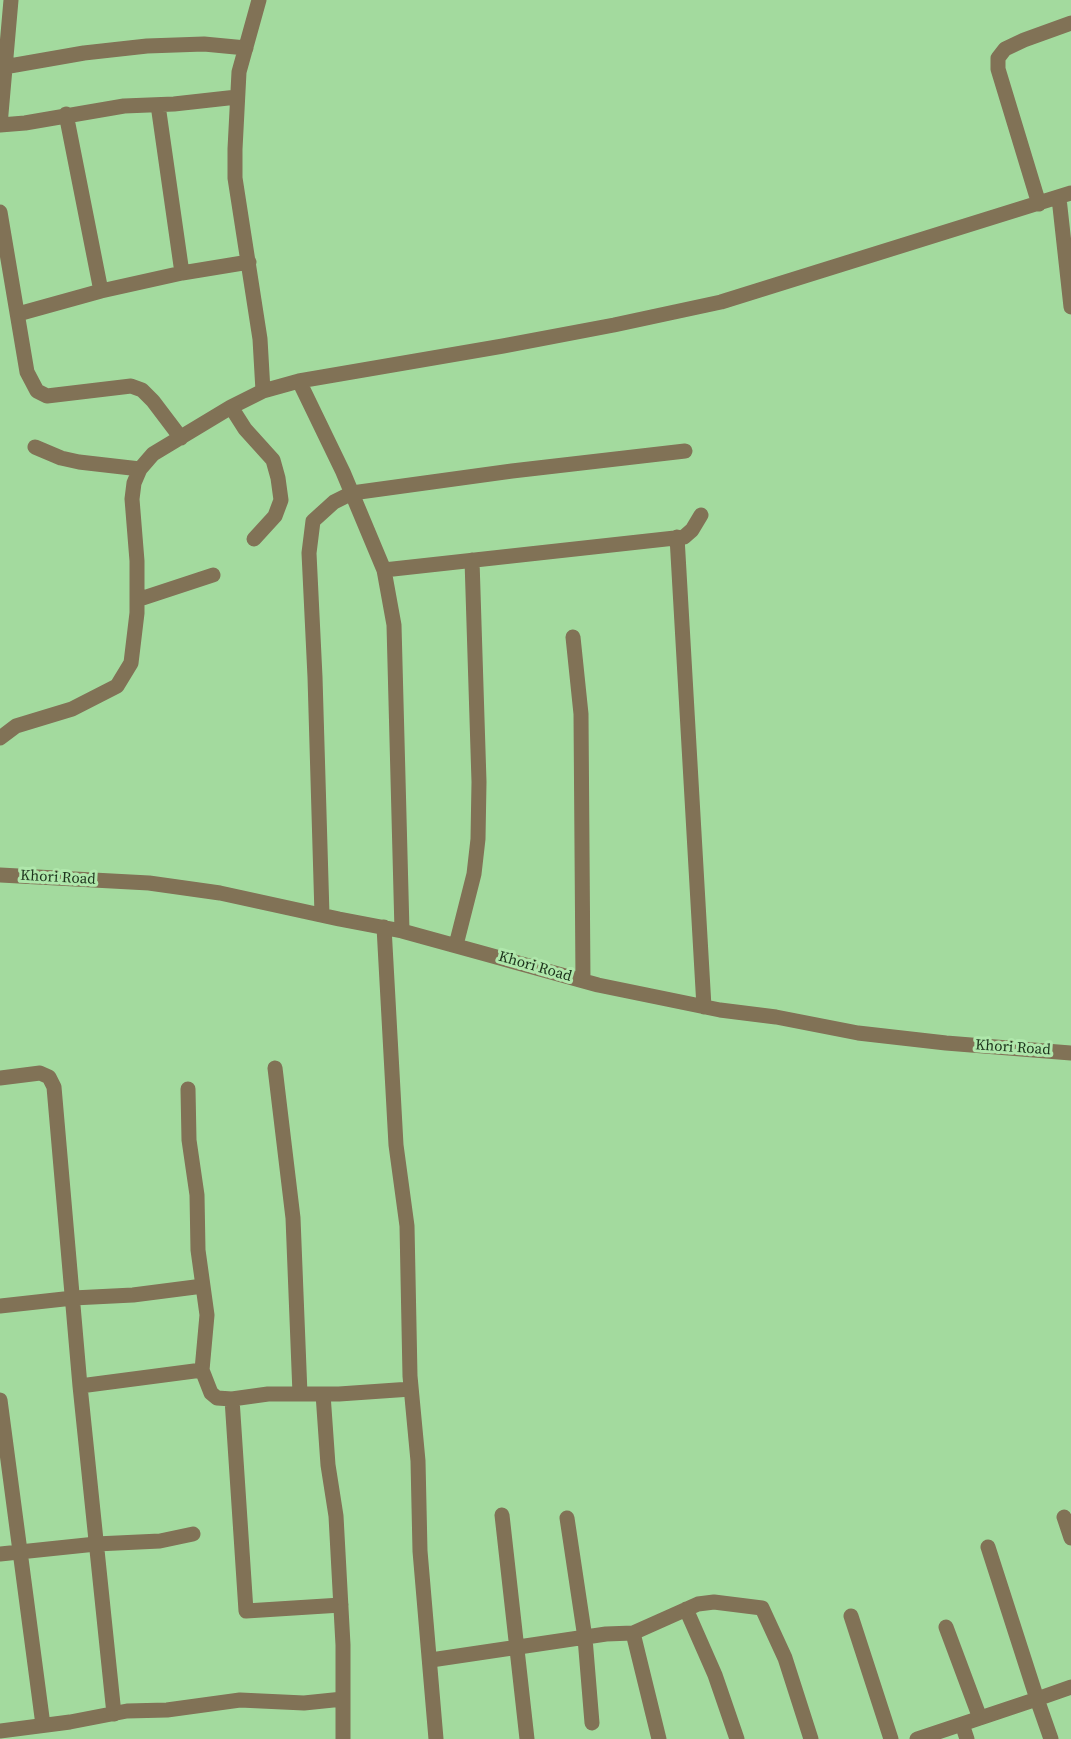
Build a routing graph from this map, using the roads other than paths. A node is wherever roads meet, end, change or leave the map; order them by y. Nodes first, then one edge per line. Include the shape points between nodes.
1 (11, 0) edge
2 (259, 0) edge
3 (1071, 23) edge
4 (246, 48) junction
5 (4, 67) junction
6 (237, 98) junction
7 (158, 105) junction
8 (66, 114) junction
9 (0, 125) edge
10 (1065, 195) edge
11 (1039, 204) junction
12 (0, 212) edge
13 (249, 262) junction
14 (182, 273) junction
15 (101, 291) junction
16 (15, 296) junction
17 (1071, 300) edge
18 (0, 302) edge
19 (18, 315) junction
20 (299, 381) junction
21 (263, 390) junction
22 (231, 407) junction
23 (182, 438) junction
24 (35, 447) dead end
25 (685, 451) dead end
26 (140, 469) junction
27 (352, 493) junction
28 (701, 515) dead end
29 (677, 537) junction
30 (254, 539) dead end
31 (472, 560) junction
32 (384, 570) junction
33 (213, 575) dead end
34 (137, 600) junction
35 (573, 637) dead end
36 (0, 738) edge
37 (0, 875) edge
38 (322, 915) junction
39 (384, 927) junction
40 (402, 930) junction
41 (456, 945) junction
42 (583, 981) junction
43 (704, 1007) junction
44 (1071, 1053) edge
45 (275, 1068) dead end
46 (0, 1078) edge
47 (189, 1089) dead end
48 (203, 1286) junction
49 (73, 1298) junction
50 (0, 1306) edge
51 (202, 1370) junction
52 (80, 1386) junction
53 (411, 1389) junction
54 (300, 1394) junction
55 (322, 1394) junction
56 (232, 1399) junction
57 (0, 1400) edge
58 (502, 1515) dead end
59 (1064, 1517) dead end
60 (567, 1518) dead end
61 (193, 1534) dead end
62 (1071, 1538) edge
63 (96, 1544) junction
64 (988, 1546) dead end
65 (20, 1551) junction
66 (0, 1554) edge
67 (340, 1605) junction
68 (686, 1609) junction
69 (851, 1616) dead end
70 (946, 1627) dead end
71 (633, 1633) junction
72 (585, 1638) junction
73 (517, 1647) junction
74 (430, 1660) junction
75 (1071, 1687) edge
76 (343, 1699) junction
77 (1037, 1699) junction
78 (114, 1714) junction
79 (980, 1718) junction
80 (592, 1723) dead end
81 (43, 1725) junction
82 (0, 1731) edge
83 (964, 1732) edge
84 (343, 1739) edge
85 (436, 1739) edge
86 (527, 1739) edge
87 (659, 1739) edge
88 (737, 1739) edge
89 (811, 1739) edge
90 (891, 1739) edge
91 (917, 1739) edge
92 (1051, 1739) edge

1 - 5 street
2 - 4 street
3 - 11 street via 1005,49 998,58
4 - 5 street via 204,44 147,46
4 - 6 street
5 - 9 street
6 - 7 street
6 - 13 street via 235,178
7 - 8 street
7 - 14 street
8 - 9 street
8 - 15 street
10 - 11 street
10 - 17 street
11 - 20 street via 721,302
12 - 16 street
13 - 14 street
13 - 21 street
14 - 15 street
15 - 19 street
16 - 18 street
16 - 19 street
19 - 23 street via 27,372 37,391 47,396 131,386 153,400
20 - 21 street
20 - 27 street
21 - 22 street
22 - 23 street
22 - 30 street via 273,460 278,478 281,500 275,516
23 - 26 street via 153,454
24 - 26 street via 79,462
25 - 27 street
26 - 34 street via 132,500
27 - 32 street
27 - 38 street via 334,502 313,521 309,554
28 - 29 street via 692,530
29 - 31 street
29 - 43 street
31 - 32 street
31 - 41 street via 478,839 474,874
32 - 40 street via 394,625
33 - 34 street
34 - 36 street via 131,663 117,686 72,709 16,726
35 - 42 street via 581,714
37 - 38 street, Khori Road via 149,883 220,893
38 - 39 street, Khori Road
39 - 40 street, Khori Road
39 - 53 street via 396,1145 407,1226
40 - 41 street, Khori Road
41 - 42 street, Khori Road
42 - 43 street, Khori Road
43 - 44 street, Khori Road via 858,1033
45 - 54 street via 293,1218
46 - 49 street via 40,1073 49,1077 54,1088
47 - 48 street via 189,1140
48 - 49 street
48 - 51 street via 207,1316
49 - 50 street
49 - 52 street
51 - 52 street
51 - 56 street via 211,1393 217,1398
52 - 63 street
53 - 55 street
53 - 74 street
54 - 55 street
54 - 56 street
55 - 67 street via 336,1516
56 - 67 street via 246,1611
57 - 65 street
58 - 73 street
59 - 62 street
60 - 72 street
61 - 63 street via 160,1541
63 - 65 street
63 - 78 street
64 - 77 street
65 - 66 street
65 - 81 street
67 - 76 street
68 - 71 street
68 - 88 street
68 - 89 street via 714,1602 762,1608 785,1658
69 - 90 street
70 - 79 street
71 - 72 street
71 - 87 street
72 - 73 street
72 - 80 street
73 - 74 street
73 - 86 street
74 - 85 street
75 - 77 street
76 - 78 street via 304,1703 240,1700
76 - 84 street
77 - 79 street
77 - 92 street
78 - 81 street
79 - 83 street
81 - 82 street
83 - 91 street

